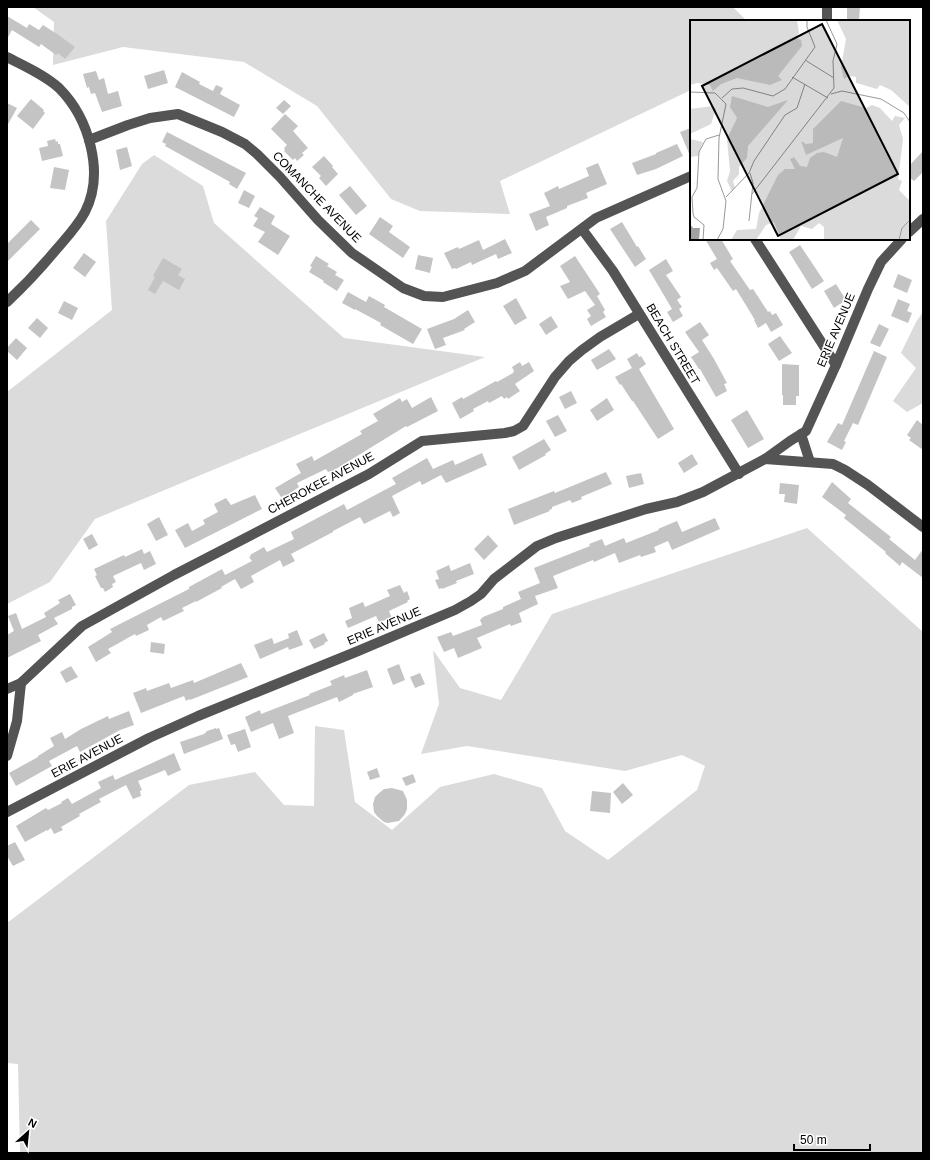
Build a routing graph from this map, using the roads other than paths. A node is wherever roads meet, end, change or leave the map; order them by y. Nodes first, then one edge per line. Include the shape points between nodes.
1 (827, 7) edge
2 (827, 20) edge
3 (7, 57) edge
4 (89, 140) junction
5 (690, 176) edge
6 (923, 219) edge
7 (582, 229) junction
8 (910, 231) edge
9 (756, 240) edge
10 (901, 240) edge
11 (7, 302) edge
12 (639, 314) junction
13 (836, 365) junction
14 (801, 434) junction
15 (765, 459) junction
16 (810, 462) junction
17 (739, 474) junction
18 (923, 527) edge
19 (21, 683) junction
20 (7, 690) edge
21 (7, 756) edge
22 (7, 812) edge

1 - 2 street
3 - 4 street via 59,89 80,116
4 - 7 street, COMANCHE AVENUE via 150,118 178,114 222,132 245,144 257,154 352,253 403,288 424,296 444,297 525,271
4 - 11 street via 94,168 86,211 39,270
5 - 7 street, COMANCHE AVENUE via 596,218
6 - 8 street
7 - 12 street, BEACH STREET
9 - 13 street
10 - 13 street, ERIE AVENUE via 882,262 871,282
12 - 17 street, BEACH STREET
12 - 19 street, CHEROKEE AVENUE via 600,337 569,361 555,377 523,426 505,434 422,441 369,474 82,626
13 - 14 street, ERIE AVENUE via 806,431
14 - 15 street, ERIE AVENUE
14 - 16 street
15 - 16 street
15 - 17 street, ERIE AVENUE
16 - 18 street via 833,464 845,470
17 - 22 street, ERIE AVENUE via 684,499 646,509 537,546 494,579 481,594 455,610 149,738
19 - 20 street, CHEROKEE AVENUE
19 - 21 street via 17,721

